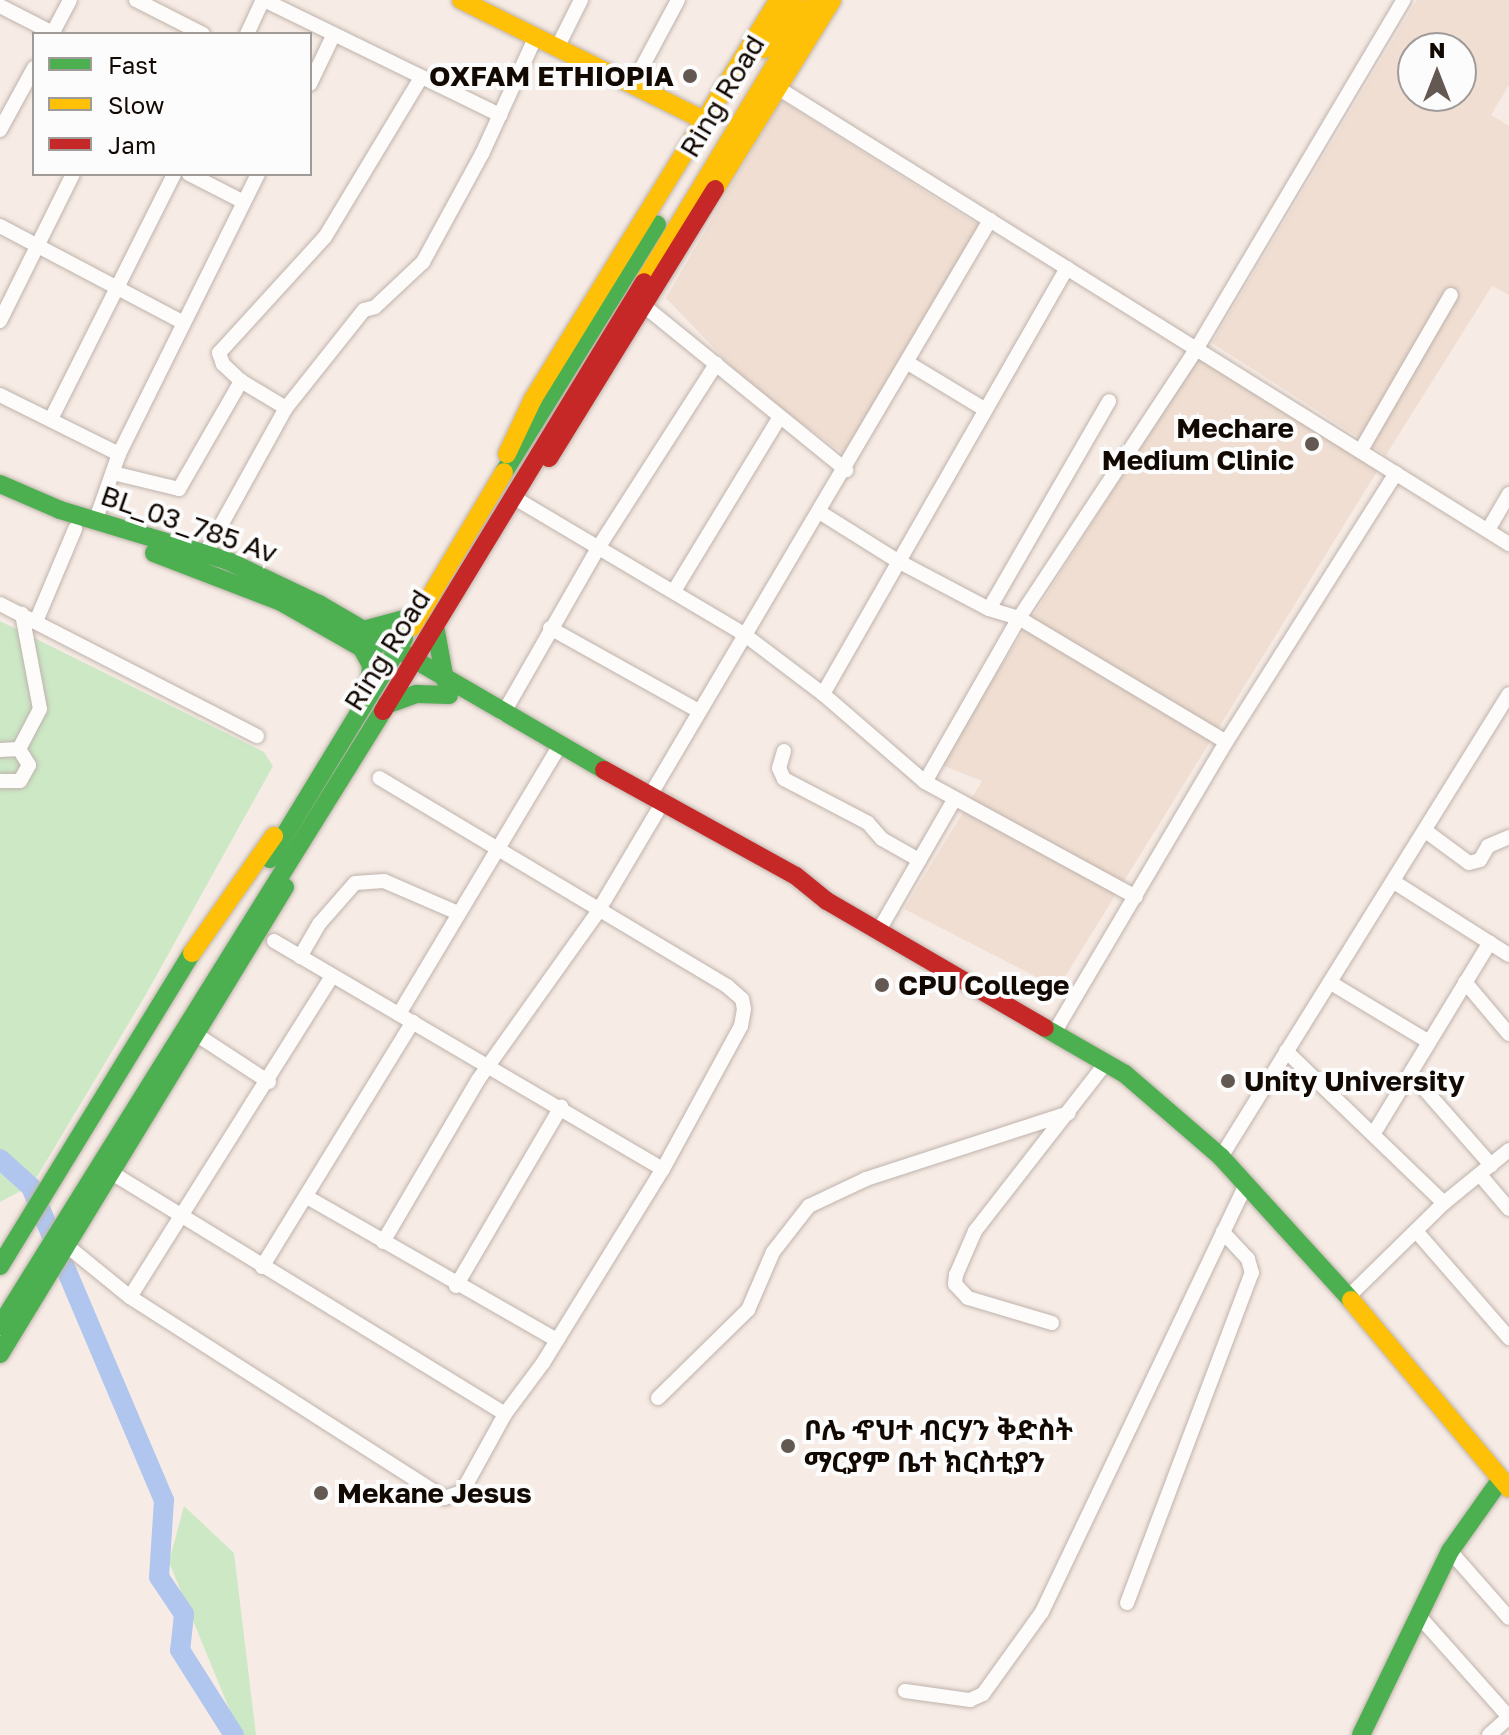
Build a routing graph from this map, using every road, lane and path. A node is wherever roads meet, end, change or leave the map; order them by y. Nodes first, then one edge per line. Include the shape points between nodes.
1 (70, 0) edge
2 (136, 0) edge
3 (264, 0) edge
4 (581, 0) edge
5 (678, 0) edge
6 (778, 0) edge
7 (794, 0) edge
8 (814, 0) edge
9 (832, 0) edge
10 (1404, 0) edge
11 (473, 3) edge
12 (0, 6) edge
13 (161, 6) edge
14 (49, 32) edge
15 (54, 32) edge
16 (200, 32) edge
17 (248, 32) edge
18 (334, 34) junction
19 (535, 38) junction
20 (557, 48) junction
21 (32, 72) edge
22 (421, 78) junction
23 (312, 80) edge
24 (633, 84) junction
25 (778, 88) junction
26 (500, 115) junction
27 (704, 120) junction
28 (0, 130) edge
29 (72, 176) edge
30 (173, 176) edge
31 (193, 176) edge
32 (257, 176) edge
33 (242, 201) junction
34 (990, 220) junction
35 (0, 226) edge
36 (37, 244) junction
37 (1067, 268) junction
38 (115, 289) junction
39 (1451, 295) dead end
40 (643, 305) junction
41 (0, 321) edge
42 (182, 322) junction
43 (1197, 348) junction
44 (908, 363) junction
45 (716, 364) junction
46 (241, 381) junction
47 (0, 395) edge
48 (1109, 401) dead end
49 (286, 408) junction
50 (984, 409) junction
51 (779, 418) junction
52 (51, 419) junction
53 (1361, 450) junction
54 (119, 454) junction
55 (846, 470) junction
56 (504, 472) junction
57 (113, 473) junction
58 (1396, 473) junction
59 (524, 476) junction
60 (0, 484) edge
61 (1509, 494) edge
62 (0, 497) edge
63 (513, 497) junction
64 (821, 513) junction
65 (95, 522) junction
66 (75, 529) junction
67 (1488, 530) junction
68 (1509, 544) edge
69 (598, 548) junction
70 (205, 554) junction
71 (896, 560) junction
72 (674, 591) junction
73 (0, 604) edge
74 (989, 609) junction
75 (22, 614) junction
76 (419, 615) junction
77 (1019, 618) junction
78 (37, 619) junction
79 (435, 626) junction
80 (550, 628) junction
81 (745, 635) junction
82 (364, 638) junction
83 (397, 650) junction
84 (411, 666) junction
85 (447, 688) junction
86 (823, 694) junction
87 (369, 695) junction
88 (1507, 702) edge
89 (386, 705) junction
90 (697, 710) junction
91 (503, 714) junction
92 (257, 736) dead end
93 (1226, 742) junction
94 (19, 749) junction
95 (0, 750) edge
96 (784, 751) dead end
97 (555, 753) junction
98 (379, 778) dead end
99 (925, 782) junction
100 (1, 783) edge
101 (954, 800) junction
102 (654, 803) junction
103 (300, 826) junction
104 (1427, 832) junction
105 (1509, 837) edge
106 (497, 852) junction
107 (919, 860) junction
108 (1394, 882) junction
109 (1136, 897) junction
110 (458, 913) junction
111 (597, 913) junction
112 (878, 932) junction
113 (274, 941) dead end
114 (1490, 942) junction
115 (1509, 955) edge
116 (300, 957) junction
117 (332, 976) junction
118 (1465, 982) junction
119 (1331, 983) junction
120 (399, 1014) junction
121 (413, 1022) junction
122 (1054, 1033) junction
123 (1509, 1034) edge
124 (197, 1035) junction
125 (1429, 1042) junction
126 (1286, 1051) junction
127 (1106, 1063) junction
128 (492, 1065) junction
129 (1412, 1075) junction
130 (269, 1082) junction
131 (561, 1107) junction
132 (1069, 1113) junction
133 (1374, 1133) junction
134 (1509, 1150) edge
135 (1221, 1157) junction
136 (663, 1169) junction
137 (1486, 1171) junction
138 (112, 1173) junction
139 (1247, 1183) junction
140 (307, 1197) junction
141 (1444, 1203) junction
142 (1509, 1209) edge
143 (179, 1218) junction
144 (1416, 1231) junction
145 (1223, 1232) junction
146 (52, 1237) junction
147 (383, 1242) junction
148 (0, 1266) edge
149 (262, 1267) junction
150 (456, 1286) junction
151 (0, 1297) edge
152 (130, 1297) junction
153 (1347, 1298) junction
154 (1052, 1323) dead end
155 (0, 1326) edge
156 (1509, 1338) edge
157 (557, 1340) junction
158 (0, 1354) edge
159 (658, 1398) dead end
160 (505, 1414) junction
161 (1505, 1483) edge
162 (1450, 1551) junction
163 (1127, 1603) dead end
164 (1419, 1616) junction
165 (1509, 1618) edge
166 (905, 1691) dead end
167 (1509, 1717) edge
168 (1361, 1735) edge
169 (1489, 1735) edge

1 - 15 street
2 - 13 street
3 - 17 street
3 - 18 street
4 - 20 street
5 - 24 street
6 - 27 main road
7 - 56 main road, Ring Road
8 - 59 main road, Ring Road
9 - 25 main road
10 - 43 street
11 - 19 main road
12 - 14 street
13 - 16 street
18 - 22 street
18 - 23 street
19 - 20 main road
19 - 26 street
20 - 24 main road
21 - 28 street
22 - 26 street
22 - 46 street via 325,237 219,353
24 - 27 main road
25 - 34 street
25 - 40 main road
26 - 49 street via 417,270 375,307 364,310
27 - 56 main road via 518,425
29 - 36 street
30 - 38 street
31 - 33 street
32 - 33 street
33 - 42 street
34 - 37 street
34 - 44 street
35 - 36 street
36 - 38 street
36 - 41 street
37 - 43 street
37 - 50 street
38 - 42 street
38 - 52 street
39 - 53 street
40 - 45 street
40 - 59 main road via 556,450
42 - 54 street
43 - 53 street
43 - 77 street
44 - 50 street
44 - 55 street
45 - 51 street
45 - 69 street
46 - 49 street
46 - 57 street via 179,489
47 - 52 street
48 - 74 street
49 - 70 street
50 - 71 street
51 - 55 street
51 - 72 street
52 - 54 street
53 - 58 street
54 - 57 street
55 - 64 street
56 - 76 main road, Ring Road
57 - 65 street
58 - 67 street
58 - 93 street
59 - 63 main road, Ring Road
60 - 65 main road, BL_03_785 Av
61 - 67 street
62 - 66 main road, BL_03_785 Av
63 - 69 street
63 - 79 main road, Ring Road
64 - 71 street
64 - 81 street
65 - 70 main road, BL_03_785 Av
66 - 78 street
66 - 82 main road, BL_03_785 Av via 230,579
67 - 68 street
69 - 72 street
69 - 80 street
70 - 82 main road, BL_03_785 Av via 289,588
71 - 74 street
71 - 86 street
72 - 81 street
73 - 75 street
74 - 77 street
75 - 78 street
75 - 94 street via 40,709
76 - 82 main road
76 - 83 main road, Ring Road
77 - 93 street
77 - 99 street
78 - 92 street
79 - 84 main road, Ring Road
79 - 85 main road
80 - 90 street
80 - 91 street
81 - 86 street
81 - 90 street
82 - 83 main road, BL_03_785 Av
82 - 87 main road via 371,665
83 - 84 main road, BL_03_785 Av
83 - 87 main road, Ring Road
84 - 85 main road, BL_03_785 Av
84 - 89 main road, Ring Road
85 - 89 main road
85 - 91 main road
85 - 97 main road
86 - 99 street
87 - 103 main road, Ring Road
88 - 104 street
89 - 103 main road, Ring Road
90 - 102 street
91 - 102 main road
93 - 109 street
94 - 95 street
94 - 100 street via 27,758 25,777
96 - 107 street via 779,768 784,779 868,823 882,839
97 - 102 main road
97 - 106 street
98 - 106 street
99 - 101 street
101 - 107 street
101 - 109 street
102 - 111 street
102 - 112 main road via 816,888 827,901
103 - 124 main road via 300,859
103 - 146 main road, Ring Road
103 - 146 main road, Ring Road via 53,1195
104 - 105 street via 1469,863
104 - 108 street
106 - 110 street
106 - 111 street
107 - 112 street
108 - 114 street
108 - 119 street
109 - 122 street
110 - 116 street via 384,881 355,883 320,923
110 - 120 street
111 - 128 street
111 - 136 street via 742,999 741,1026
112 - 122 main road
113 - 116 street
114 - 115 street
114 - 118 street
116 - 117 street
117 - 120 street
117 - 130 street
118 - 123 street
118 - 125 street
119 - 125 street
119 - 126 street
120 - 121 street
121 - 128 street
121 - 140 street
122 - 127 main road
124 - 130 street
124 - 138 main road
125 - 129 street
126 - 133 street
126 - 135 street
127 - 132 street
127 - 135 main road
128 - 131 street
128 - 147 street
129 - 133 street
129 - 137 street
130 - 143 street
131 - 136 street
131 - 150 street
132 - 154 street via 975,1231 955,1284 968,1298
132 - 159 street via 866,1179 809,1206 773,1252 748,1310
133 - 141 street
134 - 137 street
135 - 139 main road
136 - 157 street
137 - 141 street
137 - 142 street
138 - 143 street
138 - 146 main road
139 - 145 street
139 - 153 main road
140 - 147 street
140 - 149 street
141 - 144 street
143 - 149 street
143 - 152 street
144 - 153 street
144 - 156 street
145 - 163 street via 1248,1259 1252,1273
145 - 166 street via 1042,1612 983,1694 970,1700
146 - 148 main road, Ring Road
146 - 151 main road, Ring Road
146 - 152 street
146 - 155 main road, Ring Road
146 - 158 main road via 44,1282
147 - 150 street
149 - 160 street
150 - 157 street
152 - 160 street via 444,1498 462,1492
153 - 161 main road
157 - 160 street
161 - 162 main road
162 - 164 main road
162 - 165 street
164 - 167 street
164 - 168 main road
167 - 169 street

